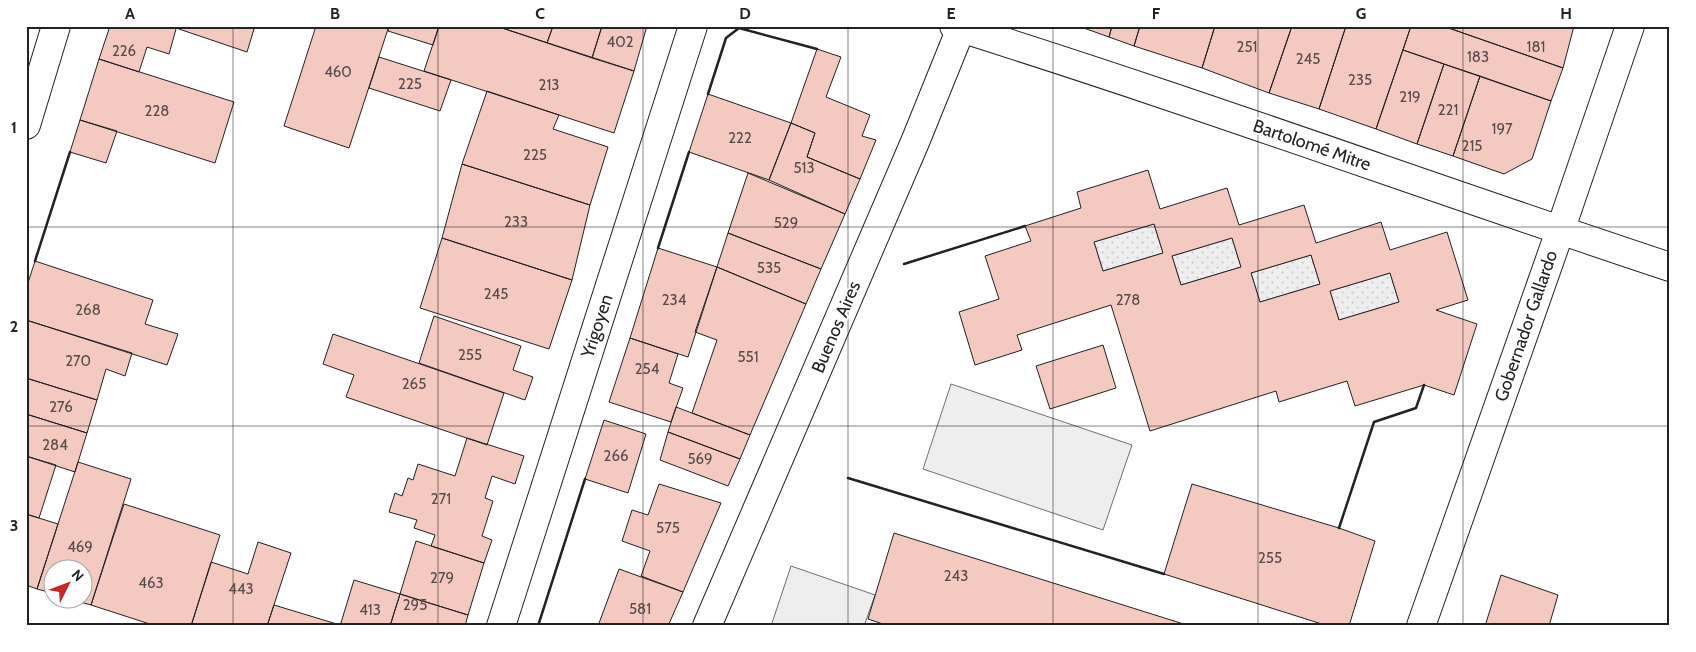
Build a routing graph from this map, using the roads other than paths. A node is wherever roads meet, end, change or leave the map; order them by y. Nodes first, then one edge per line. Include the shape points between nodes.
1 (56, 26) edge
2 (693, 26) edge
3 (1630, 26) edge
4 (959, 27) edge
5 (26, 125) edge
6 (1560, 231) junction
7 (1670, 266) edge
8 (500, 626) edge
9 (707, 626) edge
10 (1420, 626) edge

1 - 5 street
2 - 8 street, Yrigoyen
3 - 6 street, Gobernador Gallardo
4 - 6 street, Bartolomé Mitre via 1079,65
4 - 9 street, Buenos Aires via 916,142
6 - 7 street, Bartolomé Mitre
6 - 10 street, Gobernador Gallardo

